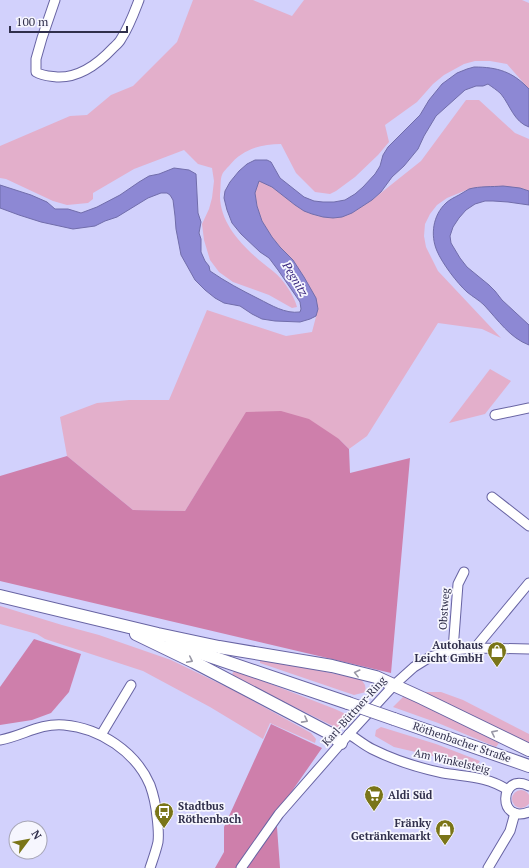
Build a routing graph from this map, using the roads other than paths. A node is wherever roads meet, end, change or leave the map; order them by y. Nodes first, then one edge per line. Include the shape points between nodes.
1 (55, 0) edge
2 (139, 0) edge
3 (529, 408) edge
4 (496, 415) dead end
5 (492, 497) dead end
6 (529, 526) edge
7 (464, 572) dead end
8 (529, 582) edge
9 (0, 596) edge
10 (117, 625) junction
11 (475, 648) junction
12 (529, 648) edge
13 (453, 650) junction
14 (131, 685) dead end
15 (394, 685) junction
16 (101, 735) junction
17 (345, 739) junction
18 (0, 740) edge
19 (529, 750) edge
20 (529, 766) edge
21 (529, 786) edge
22 (508, 790) junction
23 (529, 812) edge
24 (515, 813) junction
25 (150, 868) edge
26 (241, 868) edge
27 (488, 868) edge

1 - 2 street via 36,59 36,72 40,75 59,77 82,72 109,52 120,40
3 - 4 street
5 - 6 street
7 - 13 street, Obstweg via 458,584
8 - 11 street
9 - 10 main road
15 -> 10 main road via 376,677 332,666 219,647
10 -> 17 main road
10 - 20 main road, Röthenbacher Straße, bridge
11 - 12 street, Karl-Büttner-Ring
11 - 13 street, Karl-Büttner-Ring
13 - 15 street, Karl-Büttner-Ring via 430,657
14 - 16 street
15 - 17 street, Karl-Büttner-Ring
19 -> 15 main road
16 - 18 street via 65,725 53,725
16 - 25 street via 129,755 150,784 156,803 158,827 158,841
17 - 22 street, Am Winkelsteig via 404,762 443,773 479,778
17 - 26 street, Karl-Büttner-Ring via 279,814
21 - 22 street via 520,783
22 - 24 street via 505,801
23 - 24 street
24 - 27 street via 510,831

